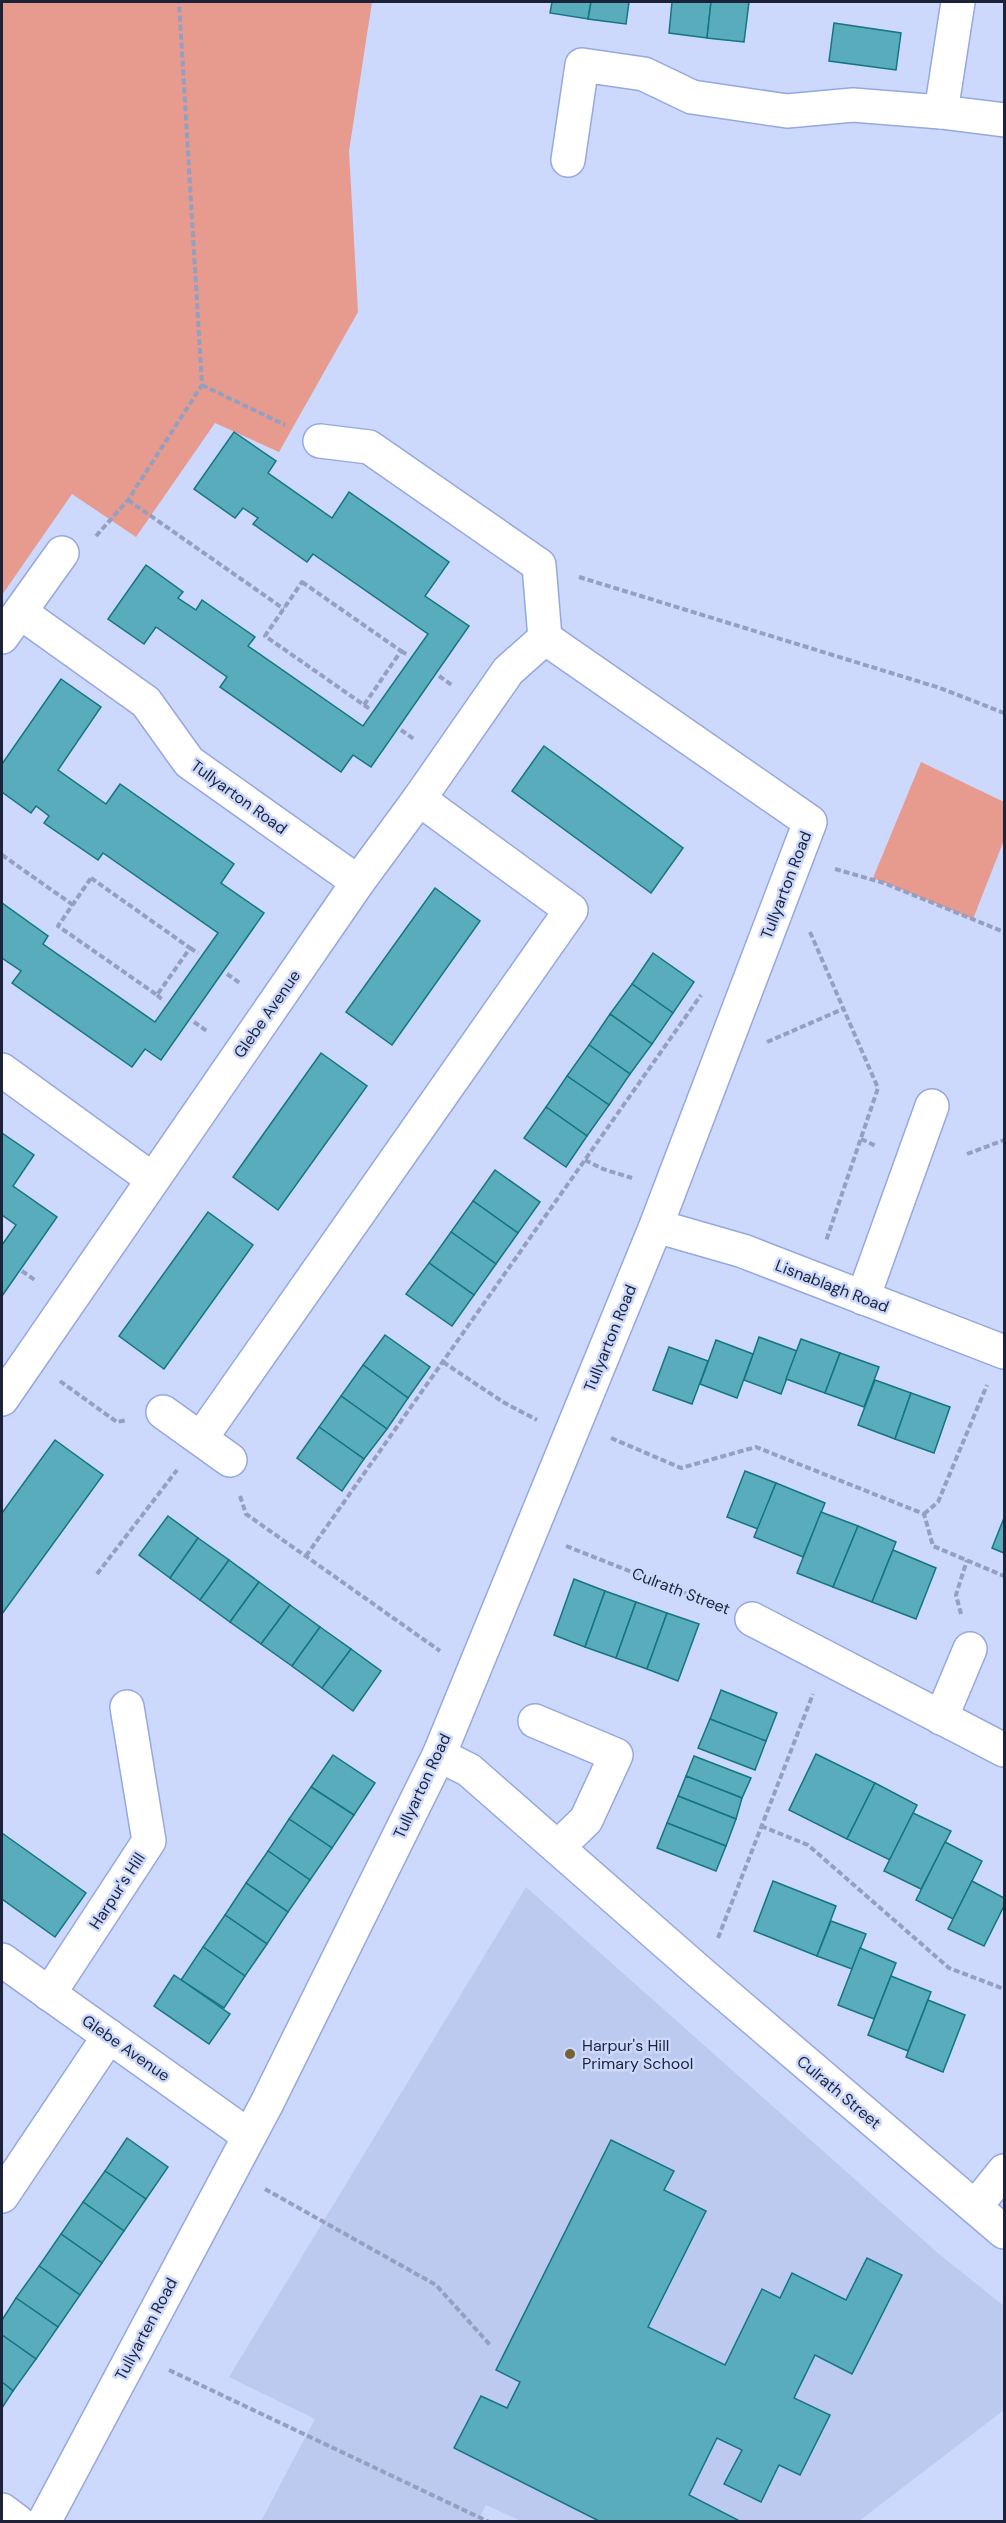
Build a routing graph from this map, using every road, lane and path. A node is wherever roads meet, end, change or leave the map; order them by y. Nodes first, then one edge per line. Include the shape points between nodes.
1 (179, 2) edge
2 (958, 2) edge
3 (941, 112) junction
4 (1005, 120) edge
5 (568, 160) dead end
6 (202, 385) junction
7 (320, 441) joint
8 (128, 500) junction
9 (62, 553) joint
10 (539, 565) junction
11 (284, 609) junction
12 (10, 624) edge
13 (545, 638) junction
14 (401, 651) junction
15 (408, 655) dead end
16 (364, 705) junction
17 (370, 709) dead end
18 (1005, 713) edge
19 (419, 799) junction
20 (2, 855) edge
21 (796, 857) junction
22 (358, 882) junction
23 (73, 905) junction
24 (777, 908) junction
25 (1005, 932) edge
26 (190, 948) junction
27 (198, 953) dead end
28 (701, 994) dead end
29 (157, 995) junction
30 (164, 1001) dead end
31 (843, 1009) junction
32 (724, 1048) junction
33 (2, 1070) edge
34 (932, 1106) dead end
35 (1005, 1140) edge
36 (967, 1154) dead end
37 (585, 1160) junction
38 (152, 1179) junction
39 (670, 1191) junction
40 (656, 1226) junction
41 (812, 1278) junction
42 (862, 1298) junction
43 (1003, 1352) edge
44 (30, 1359) junction
45 (442, 1362) junction
46 (2, 1399) edge
47 (162, 1412) joint
48 (573, 1430) junction
49 (201, 1438) junction
50 (231, 1460) joint
51 (924, 1514) junction
52 (530, 1532) junction
53 (306, 1556) junction
54 (967, 1560) junction
55 (97, 1574) dead end
56 (1005, 1576) edge
57 (752, 1619) joint
58 (970, 1649) joint
59 (827, 1659) junction
60 (472, 1674) junction
61 (127, 1707) dead end
62 (941, 1718) junction
63 (535, 1721) dead end
64 (1005, 1750) edge
65 (439, 1755) junction
66 (761, 1826) junction
67 (558, 1847) junction
68 (2, 1960) edge
69 (704, 1976) junction
70 (1005, 1989) edge
71 (50, 1994) junction
72 (109, 2036) junction
73 (249, 2136) junction
74 (230, 2170) junction
75 (1005, 2171) edge
76 (2, 2196) edge
77 (975, 2207) junction
78 (1005, 2232) edge
79 (491, 2346) dead end
80 (133, 2353) junction
81 (2, 2510) edge
82 (18, 2522) edge
83 (44, 2522) edge
84 (489, 2522) edge

1 - 6 path
2 - 3 street
3 - 4 street
3 - 5 street via 853,105 787,111 692,97 644,74 582,65
6 - 7 path
6 - 8 path
7 - 10 street via 369,447
8 - 9 path via 96,536
8 - 11 path
9 - 12 street, Tullyarton Road
10 - 13 street
10 - 18 path via 940,688
11 - 14 path via 302,582
11 - 16 path via 265,636
12 - 22 street, Tullyarton Road via 146,702 189,762
13 - 19 street, Glebe Avenue via 508,671
13 - 21 street, Tullyarton Road via 810,822
14 - 15 path
14 - 16 path
16 - 17 path
19 - 22 street, Glebe Avenue
19 - 49 street via 571,910
20 - 23 path
21 - 24 street, Tullyarton Road
21 - 25 path via 884,883
22 - 38 street, Glebe Avenue
23 - 26 path via 91,878
23 - 29 path via 58,926
24 - 31 path via 812,934
24 - 32 street, Tullyarton Road
26 - 27 path
26 - 29 path
28 - 37 path
29 - 30 path
31 - 32 path via 763,1044
31 - 41 path via 878,1089
32 - 39 street, Tullyarton Road
33 - 38 street
34 - 42 street
35 - 36 path
37 - 39 path
37 - 45 path
38 - 44 street, Glebe Avenue
39 - 40 street, Tullyarton Road
40 - 41 street, Lisnablagh Road via 743,1251
40 - 48 street, Tullyarton Road
41 - 42 street, Lisnablagh Road
42 - 43 street, Lisnablagh Road
43 - 51 path via 939,1502
44 - 46 street, Glebe Avenue
44 - 47 path via 117,1422
45 - 48 path via 503,1402
45 - 53 path
47 - 49 street
48 - 51 path via 681,1468 756,1447
48 - 52 street, Tullyarton Road
49 - 50 street
49 - 55 path
50 - 53 path via 246,1514
51 - 54 path via 933,1546
52 - 57 path, Culrath Street
52 - 60 street, Tullyarton Road
53 - 60 path
54 - 56 path
54 - 58 path via 957,1595
57 - 59 street
58 - 62 street
59 - 62 street
59 - 66 path
60 - 65 street, Tullyarton Road
61 - 71 street, Harpur's Hill via 149,1842
62 - 64 street
63 - 67 street via 616,1755 586,1820
65 - 67 street, Culrath Street via 469,1770
65 - 73 street, Tullyarton Road
66 - 69 path
66 - 70 path via 808,1845 949,1968
67 - 69 street, Culrath Street
68 - 71 street, Glebe Avenue
69 - 77 street, Culrath Street
71 - 72 street, Glebe Avenue
72 - 73 street, Glebe Avenue
72 - 76 street
73 - 74 street, Tullyarten Road
74 - 79 path via 436,2285
74 - 80 street, Tullyarten Road
75 - 77 street
77 - 78 street, Culrath Street
80 - 83 street, Tullyarten Road
80 - 84 path
81 - 82 street

